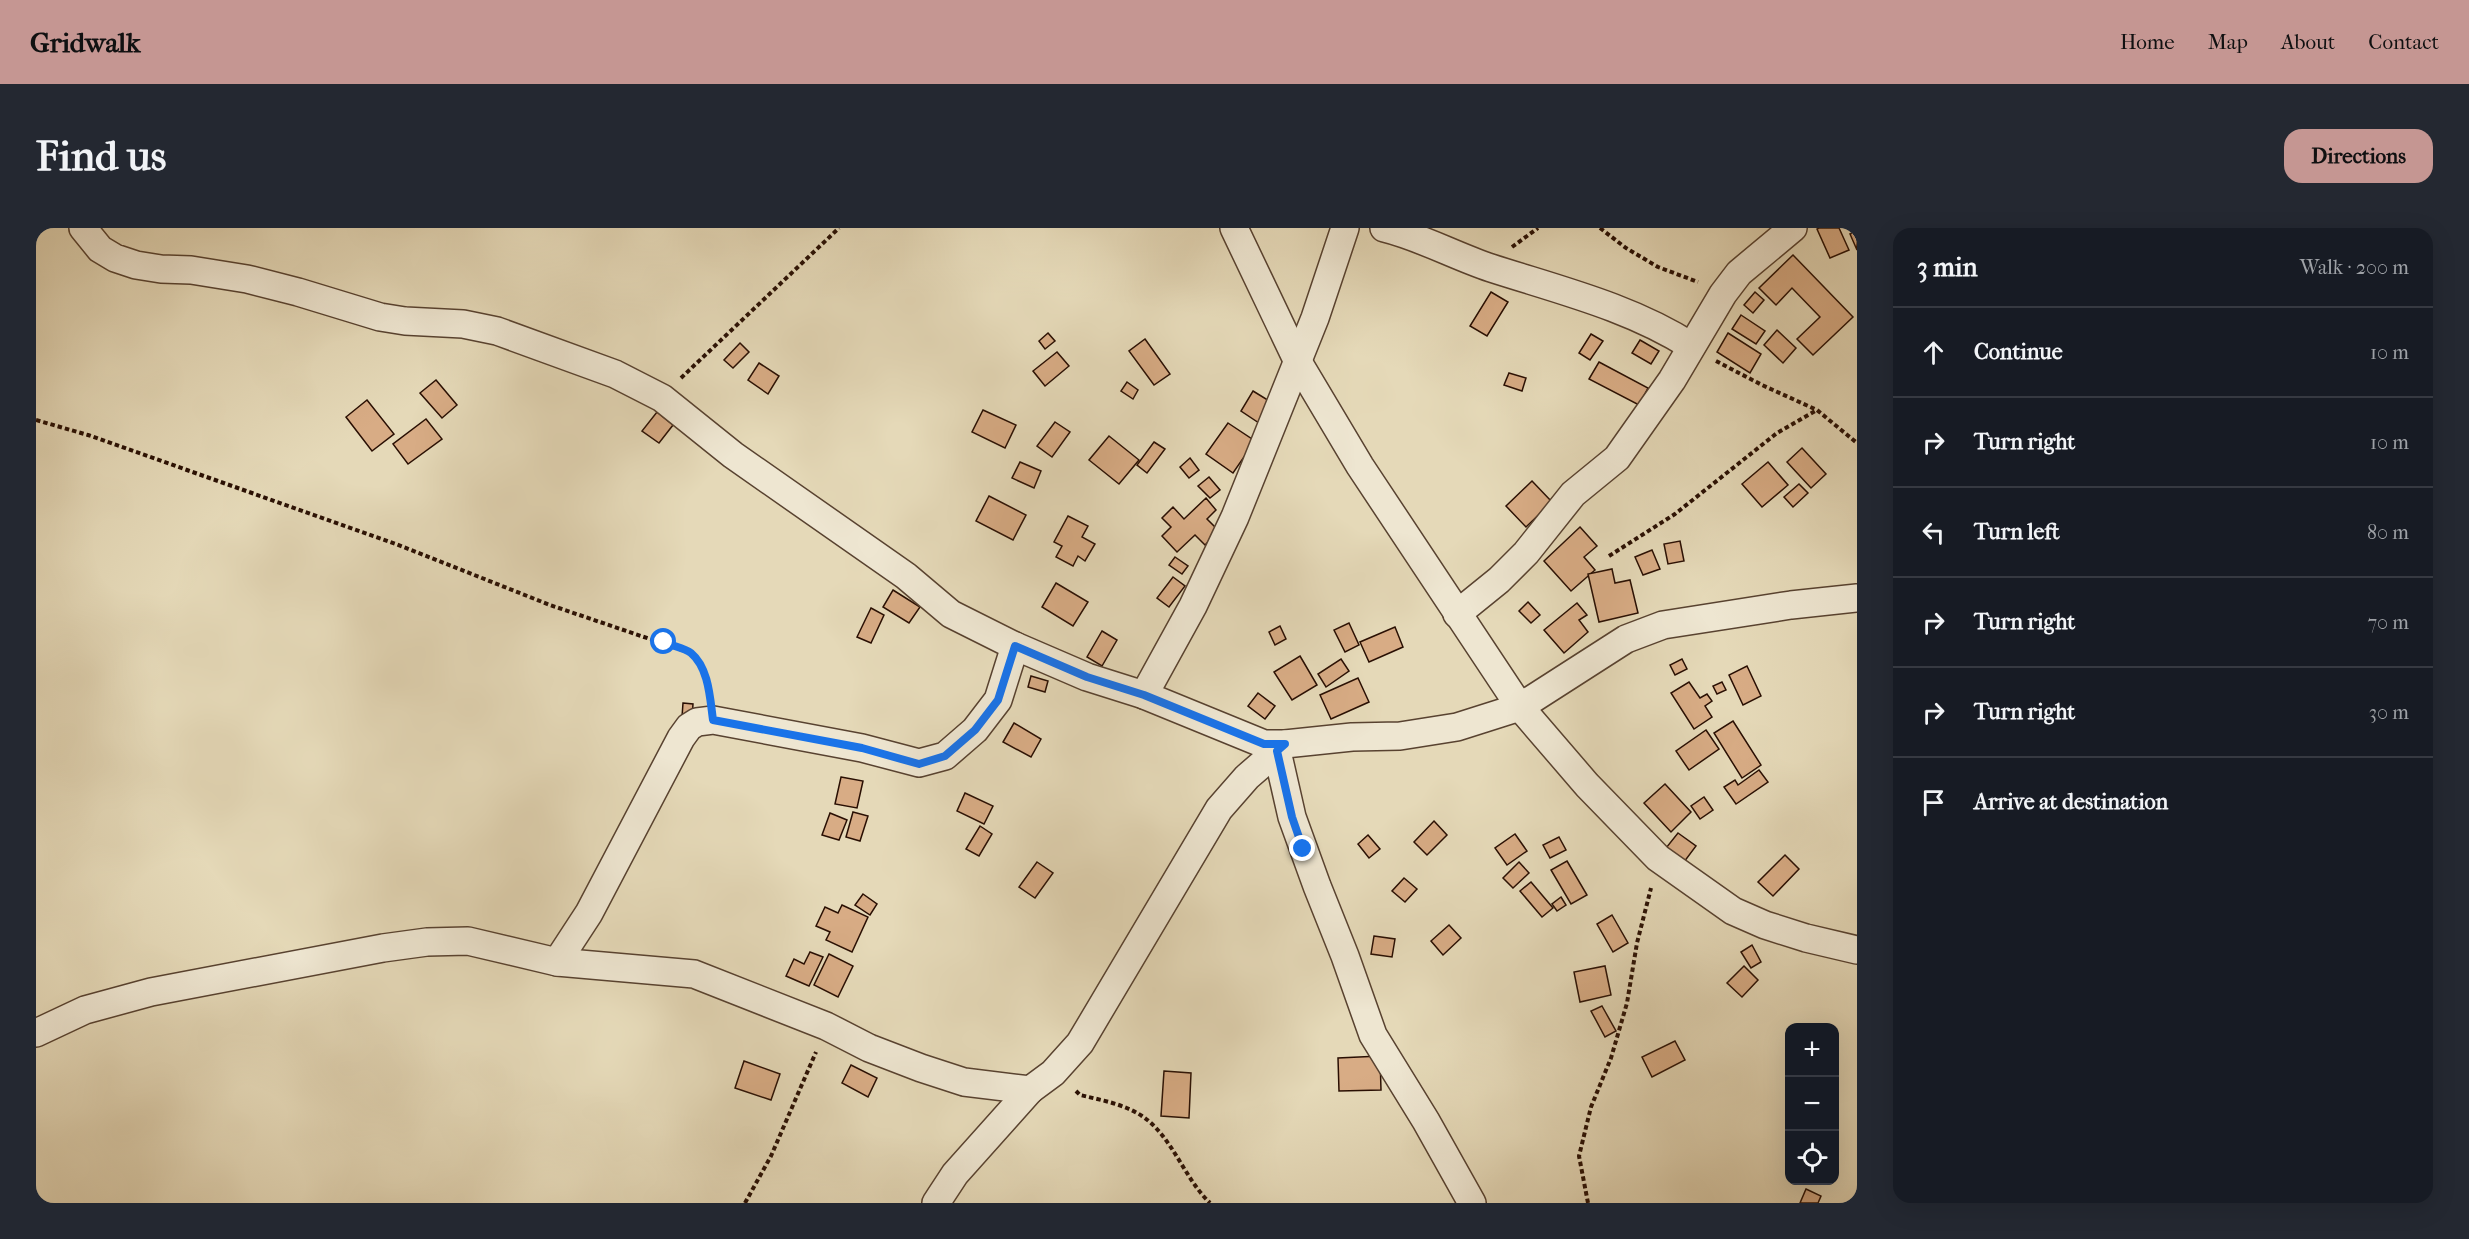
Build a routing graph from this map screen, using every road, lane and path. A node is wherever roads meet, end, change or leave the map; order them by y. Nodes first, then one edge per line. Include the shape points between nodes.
1 (83, 228) edge
2 (839, 228) edge
3 (1239, 228) edge
4 (1345, 228) edge
5 (1384, 228) edge
6 (1600, 228) edge
7 (1792, 228) edge
8 (1723, 294) junction
9 (1691, 346) junction
10 (1298, 362) junction
11 (662, 398) junction
12 (1817, 410) junction
13 (36, 420) edge
14 (1857, 443) edge
15 (1609, 556) dead end
16 (1857, 598) edge
17 (1457, 614) junction
18 (1015, 646) junction
19 (1144, 695) junction
20 (1520, 707) junction
21 (713, 720) junction
22 (1281, 748) junction
23 (1658, 858) junction
24 (1857, 950) edge
25 (557, 962) junction
26 (826, 1026) junction
27 (36, 1033) edge
28 (1053, 1072) junction
29 (1030, 1090) junction
30 (746, 1203) edge
31 (936, 1203) edge
32 (1210, 1203) edge
33 (1472, 1203) edge
34 (1588, 1203) edge

1 - 11 street via 100,249 115,258 161,269 247,279 380,317 463,324 497,332 615,374
2 - 11 path
3 - 10 street
4 - 10 street
5 - 9 street via 1618,309
6 - 8 path via 1658,267
7 - 8 street via 1739,273
8 - 9 street
9 - 12 path
9 - 17 street via 1654,408 1617,458 1573,494 1499,580
10 - 17 street via 1360,466
10 - 19 street via 1209,576
11 - 18 street via 733,455 906,576 951,614
12 - 14 path
12 - 15 path via 1778,433 1675,514
13 - 21 path via 396,544 550,605 691,653 707,682
16 - 20 street via 1662,625 1626,639
17 - 20 street
18 - 19 street via 1087,677
18 - 21 street via 998,700 975,730 945,756 919,764 862,748
19 - 22 street
20 - 22 street via 1457,727
20 - 23 street via 1587,785
21 - 25 street via 697,722 681,738 589,913
22 - 28 street via 1219,808 1080,1043
22 - 33 street via 1292,817 1373,1035
23 - 24 street via 1733,911 1765,925
23 - 34 path via 1637,943 1628,1003 1591,1107 1579,1156
25 - 26 street via 694,974
25 - 27 street via 468,941 427,942 151,992 85,1010
26 - 29 street via 868,1048 964,1082
26 - 30 path via 771,1156
28 - 29 street
28 - 32 path via 1080,1095 1143,1116
29 - 31 street via 955,1174

